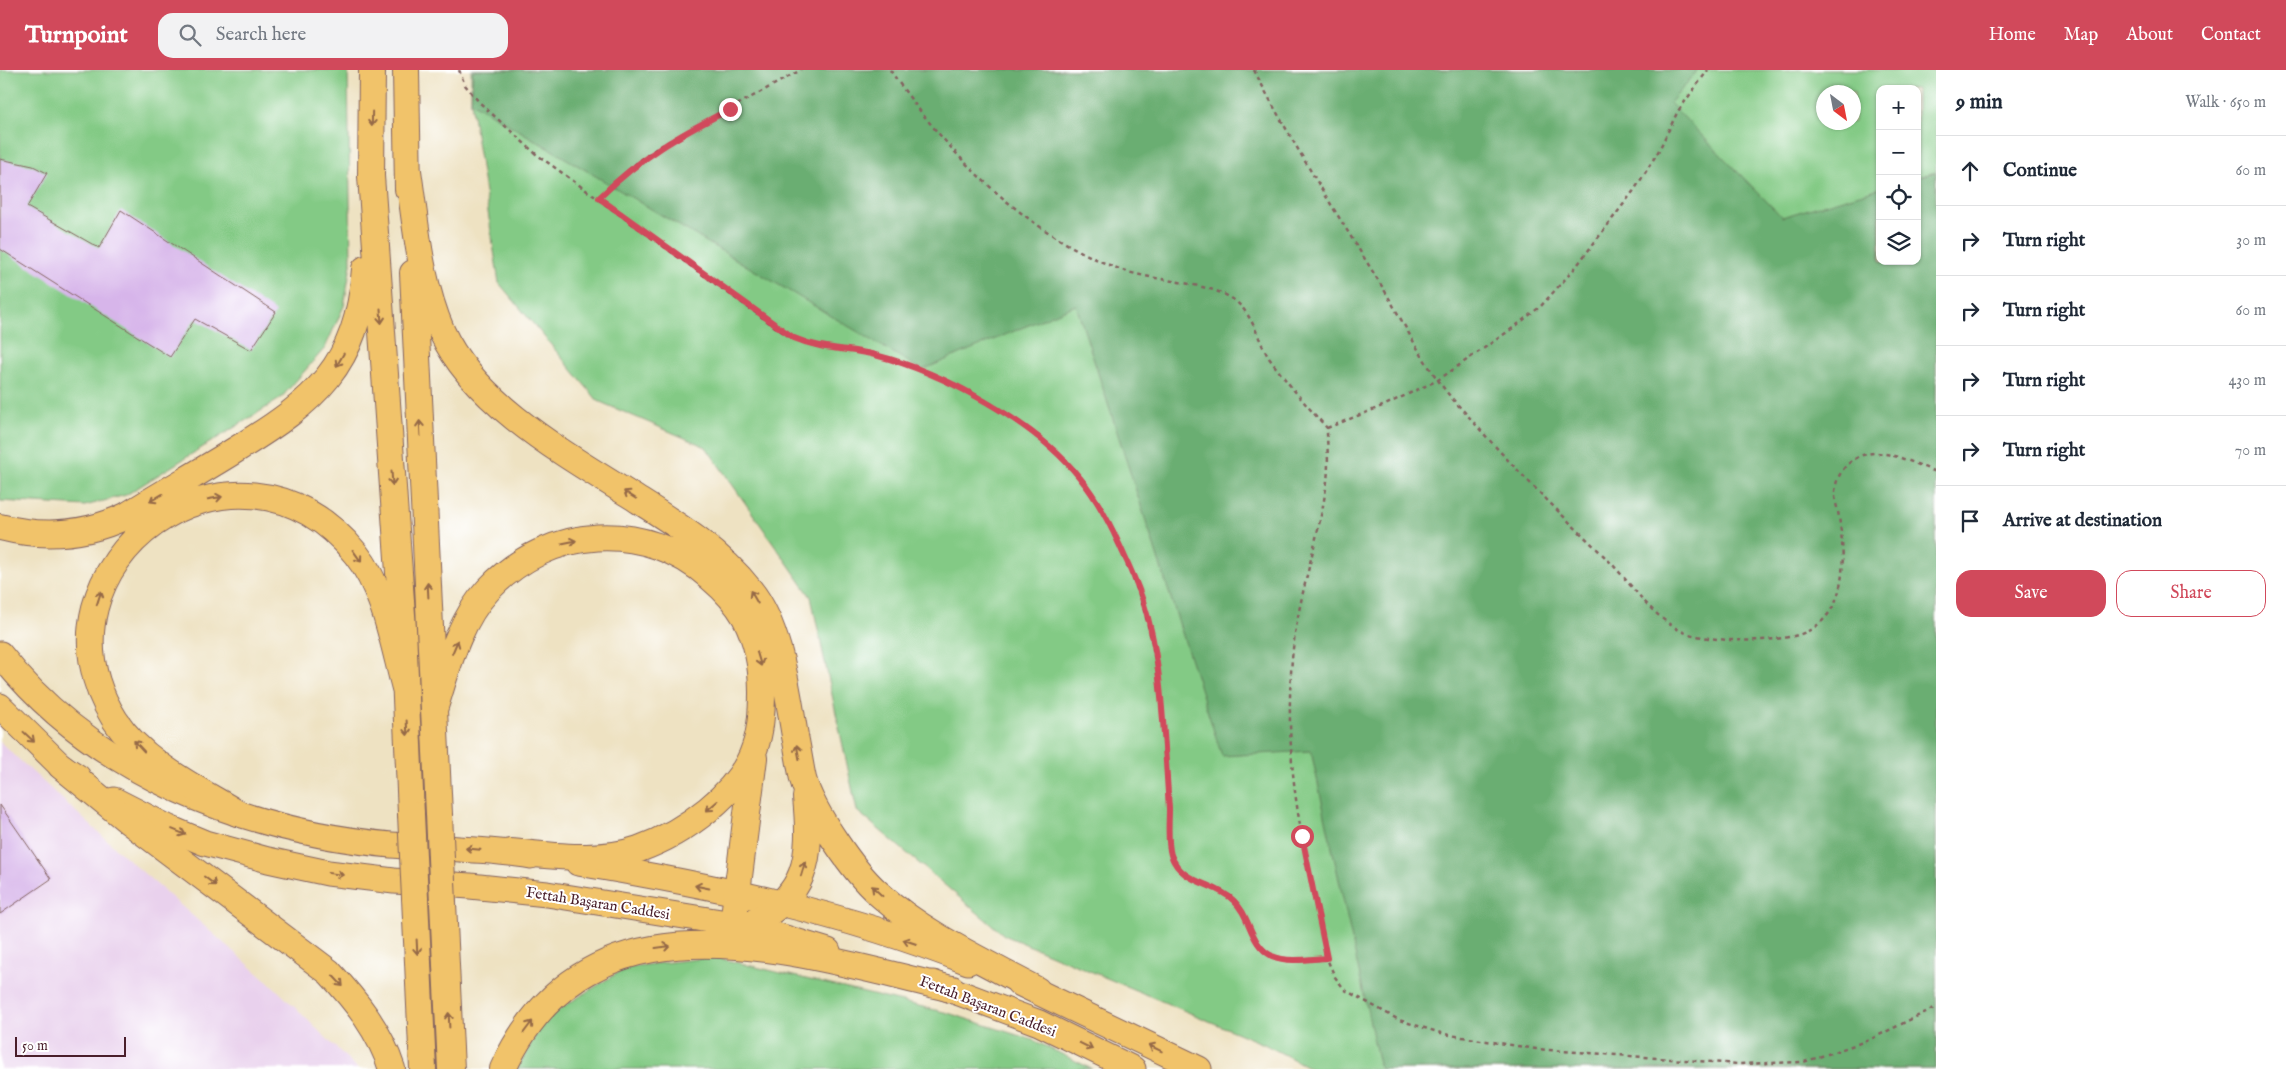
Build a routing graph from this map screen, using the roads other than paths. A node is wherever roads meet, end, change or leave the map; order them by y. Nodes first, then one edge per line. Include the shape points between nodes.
1 (372, 70) edge
2 (406, 70) edge
3 (408, 171) junction
4 (371, 176) junction
5 (0, 527) edge
6 (0, 654) edge
7 (405, 688) junction
8 (0, 706) edge
9 (434, 710) junction
10 (755, 748) junction
11 (61, 766) junction
12 (804, 781) junction
13 (237, 813) junction
14 (510, 852) junction
15 (737, 894) junction
16 (782, 904) junction
17 (739, 925) junction
18 (952, 989) junction
19 (1037, 990) junction
20 (392, 1069) edge
21 (423, 1069) edge
22 (452, 1069) edge
23 (503, 1069) edge
24 (1133, 1069) edge
25 (1199, 1069) edge

1 -> 4 highway
2 - 3 highway
9 -> 3 highway
12 -> 3 highway via 780,655 753,594 736,571 677,525 504,410 468,374 455,355 443,333 427,286
4 -> 5 highway via 363,296 358,319 342,358 312,397 272,427 109,524 84,531 57,533
4 -> 7 highway
6 - 13 main road via 49,706 126,764 164,785
13 -> 7 highway via 172,774 147,754 116,721 100,686 92,647 97,604 119,557 152,522 192,502 236,494 262,496 314,515 336,532 357,555 371,578
7 -> 21 highway, bridge
8 -> 11 main road, Fettah Başaran Caddesi
9 -> 10 highway via 453,651 470,614 488,590 511,569 532,555 562,544 595,537 624,537 671,550 697,565 723,589 744,617 762,669 762,709
22 -> 9 highway, bridge
10 -> 14 highway via 744,770 712,806 676,830 638,849 561,856
10 - 15 highway
11 -> 17 main road, Fettah Başaran Caddesi via 128,808 169,828 205,843 268,860 328,873 547,894
11 -> 20 highway via 127,820 329,972 371,1024
16 -> 12 highway via 800,879 808,853
19 -> 12 highway via 947,941 876,892 852,866 828,830
14 -> 13 main road via 337,837 286,828
15 -> 14 main road via 639,873
15 - 16 main road
15 - 17 highway
16 - 17 highway via 768,916
19 -> 16 main road via 951,956
17 - 18 main road, Fettah Başaran Caddesi
23 -> 18 highway via 527,1028 568,986 601,965 660,947 725,944 762,948
18 -> 24 main road, Fettah Başaran Caddesi via 1039,1023
25 -> 19 main road

